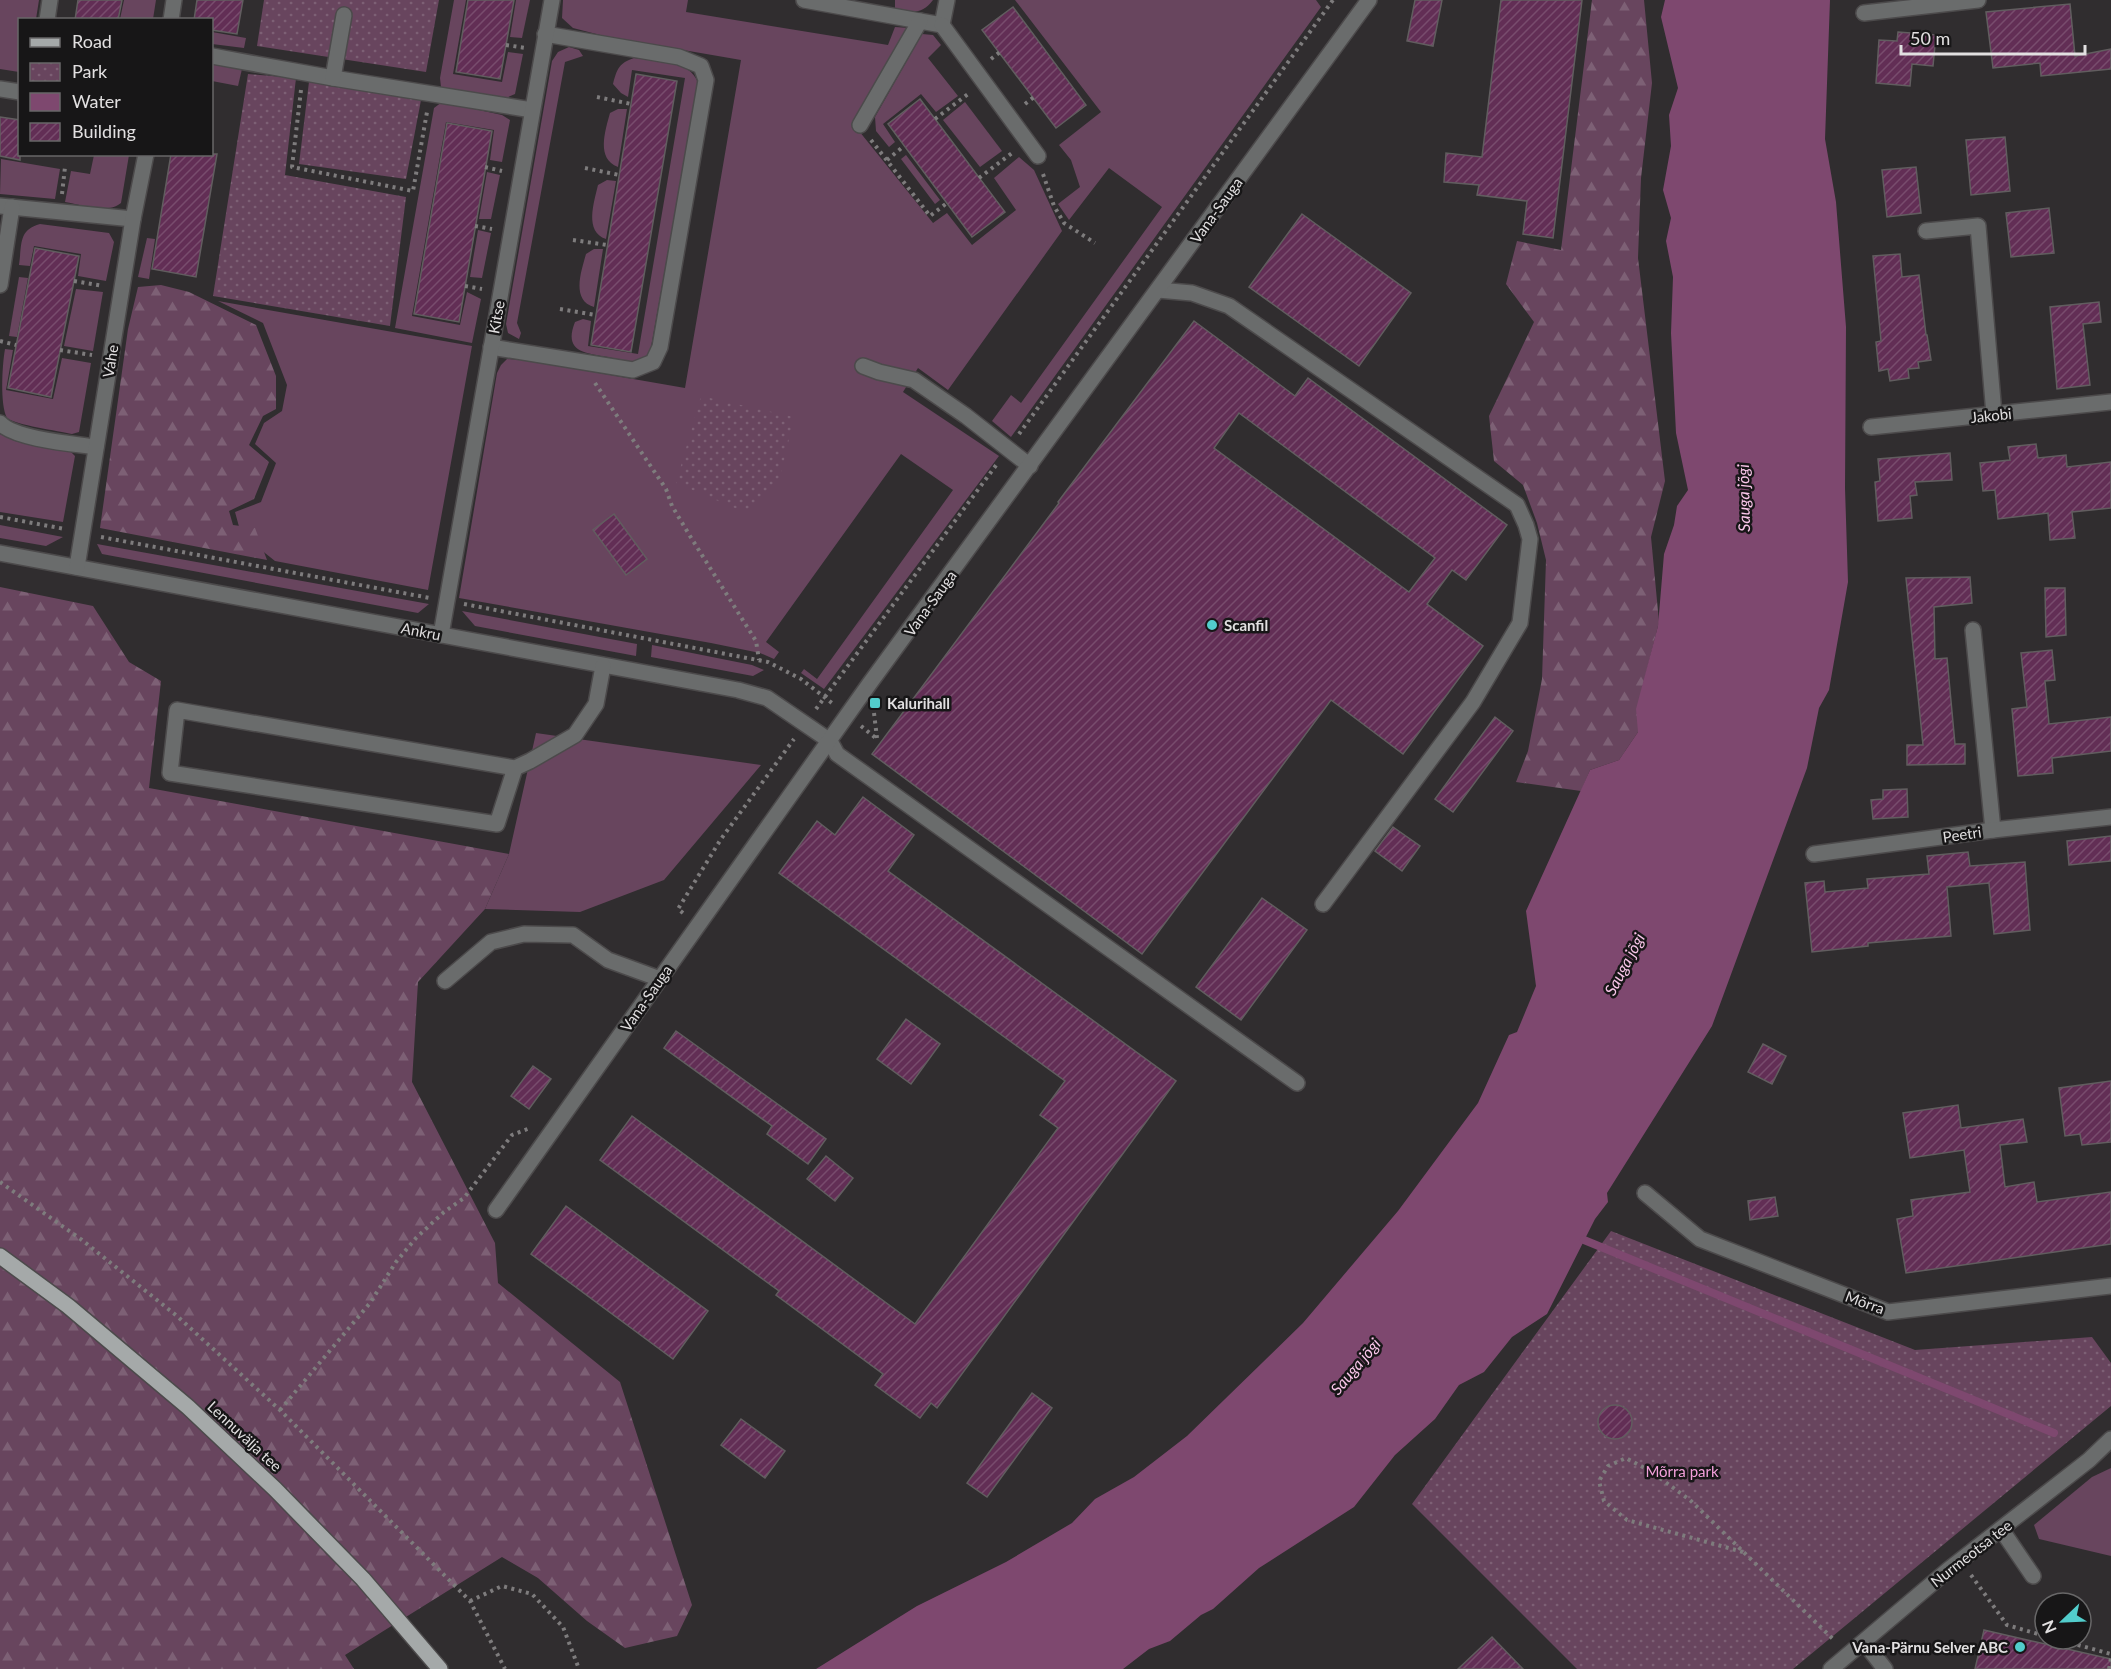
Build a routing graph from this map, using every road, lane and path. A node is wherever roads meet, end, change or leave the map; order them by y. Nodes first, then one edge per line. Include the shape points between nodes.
1 (50, 0) edge
2 (174, 0) edge
3 (552, 0) edge
4 (804, 0) edge
5 (947, 0) edge
6 (1333, 0) edge
7 (1978, 0) edge
8 (1367, 1) edge
9 (1864, 13) dead end
10 (344, 15) dead end
11 (47, 18) edge
12 (171, 18) edge
13 (921, 21) junction
14 (942, 25) junction
15 (545, 34) junction
16 (506, 45) dead end
17 (528, 48) dead end
18 (213, 56) edge
19 (303, 73) junction
20 (333, 78) junction
21 (984, 82) junction
22 (0, 88) edge
23 (18, 92) edge
24 (430, 94) junction
25 (597, 97) dead end
26 (632, 104) dead end
27 (532, 110) junction
28 (935, 119) dead end
29 (860, 125) joint
30 (1027, 141) junction
31 (904, 146) dead end
32 (146, 156) edge
33 (1038, 156) joint
34 (887, 160) junction
35 (65, 167) dead end
36 (485, 167) dead end
37 (585, 168) dead end
38 (507, 171) dead end
39 (619, 175) dead end
40 (980, 178) dead end
41 (947, 203) dead end
42 (6, 207) edge
43 (60, 212) junction
44 (134, 219) junction
45 (475, 226) dead end
46 (497, 230) dead end
47 (1926, 231) dead end
48 (573, 240) dead end
49 (1095, 243) dead end
50 (607, 245) dead end
51 (74, 281) dead end
52 (0, 285) edge
53 (465, 286) dead end
54 (111, 288) dead end
55 (487, 290) dead end
56 (1158, 290) junction
57 (560, 309) dead end
58 (596, 315) dead end
59 (0, 341) edge
60 (16, 345) dead end
61 (491, 347) junction
62 (60, 350) dead end
63 (99, 356) dead end
64 (583, 361) junction
65 (862, 366) dead end
66 (2111, 402) edge
67 (1994, 414) junction
68 (0, 423) edge
69 (1871, 427) dead end
70 (96, 447) junction
71 (1008, 449) junction
72 (1030, 466) junction
73 (0, 553) edge
74 (77, 567) junction
75 (1973, 630) dead end
76 (441, 635) junction
77 (759, 660) dead end
78 (603, 666) junction
79 (805, 723) junction
80 (830, 741) junction
81 (514, 768) junction
82 (2111, 817) edge
83 (1993, 830) junction
84 (1814, 854) dead end
85 (1323, 904) dead end
86 (689, 918) dead end
87 (660, 979) junction
88 (445, 981) dead end
89 (1298, 1083) dead end
90 (531, 1127) dead end
91 (0, 1182) edge
92 (1645, 1193) dead end
93 (496, 1210) dead end
94 (0, 1256) edge
95 (2111, 1286) edge
96 (280, 1410) junction
97 (2111, 1439) edge
98 (2111, 1449) edge
99 (2090, 1460) junction
100 (2001, 1528) junction
101 (1743, 1552) junction
102 (1960, 1560) junction
103 (2033, 1576) dead end
104 (470, 1601) junction
105 (2033, 1633) edge
106 (1864, 1642) junction
107 (2093, 1650) edge
108 (1848, 1654) junction
109 (2111, 1656) edge
110 (440, 1669) edge
111 (505, 1669) edge
112 (579, 1669) edge
113 (1831, 1669) edge
114 (1885, 1669) edge
115 (2109, 1669) edge

1 - 11 street
2 - 12 street
3 - 15 street, Kitse
4 - 13 street
5 - 14 street
6 - 71 path
7 - 9 street
8 - 56 street, Vana-Sauga
10 - 20 street
13 - 14 street
13 - 29 street
14 - 21 street
15 - 27 street, Kitse
15 - 64 street via 679,57 701,66 706,80 660,347 652,362 633,369
16 - 17 path
18 - 19 street
19 - 20 street
19 - 24 path via 292,167 413,191
20 - 24 street
21 - 28 path
21 - 30 street
22 - 23 street
24 - 27 street
25 - 26 path
27 - 61 street, Kitse
29 - 34 path
30 - 33 street
30 - 40 path
31 - 34 path
32 - 44 street, Vahe
33 - 49 path via 1054,206 1064,223
34 - 41 path via 930,216
35 - 43 path
36 - 38 path
37 - 39 path
42 - 43 street
42 - 52 street
43 - 44 street
44 - 70 street, Vahe
45 - 46 path
47 - 67 street via 1978,226
48 - 50 path
51 - 54 path
53 - 55 path
56 - 72 street, Vana-Sauga
56 - 85 street via 1192,293 1229,306 1516,505 1530,539 1520,622 1473,702
57 - 58 path
59 - 60 path
61 - 64 street
61 - 76 street, Kitse
62 - 63 path
64 - 77 path via 600,393 666,489 672,506 756,641
65 - 71 street via 914,380
66 - 67 street, Jakobi
67 - 69 street, Jakobi
68 - 70 street via 5,429 40,439
70 - 74 street, Vahe
71 - 72 street
71 - 79 path
72 - 80 street, Vana-Sauga
73 - 74 street, Ankru
74 - 76 street, Ankru
75 - 83 street
76 - 78 street, Ankru
78 - 79 street, Ankru via 767,698
78 - 81 street via 596,704 575,735
79 - 80 street, Ankru
79 - 86 path via 721,839 678,909
80 - 87 street, Vana-Sauga
80 - 89 street, Ankru via 837,754
81 - 81 street via 177,710 170,773 497,825
82 - 83 street, Peetri
83 - 84 street, Peetri
87 - 88 street via 608,960 573,935 524,934 491,942
87 - 93 street, Vana-Sauga
90 - 96 path via 512,1135 464,1198 416,1238 370,1303
91 - 96 path via 82,1240 177,1316
92 - 95 street, Mõrra via 1700,1239 1888,1312
94 - 110 main road, Lennuvälja tee via 68,1306 188,1407 363,1579
96 - 104 path
97 - 99 street, Nurmeotsa tee
98 - 99 street
99 - 100 street, Nurmeotsa tee
100 - 102 street, Nurmeotsa tee
100 - 103 street
101 - 101 path via 1690,1500 1626,1458 1608,1466 1599,1481 1604,1501 1627,1520
101 - 108 path
102 - 105 path via 2007,1625
102 - 106 street, Nurmeotsa tee
104 - 111 path
104 - 112 path via 502,1586 532,1594 563,1628
106 - 108 street, Nurmeotsa tee
106 - 114 street
107 - 109 path
108 - 113 street, Nurmeotsa tee
109 - 115 path

